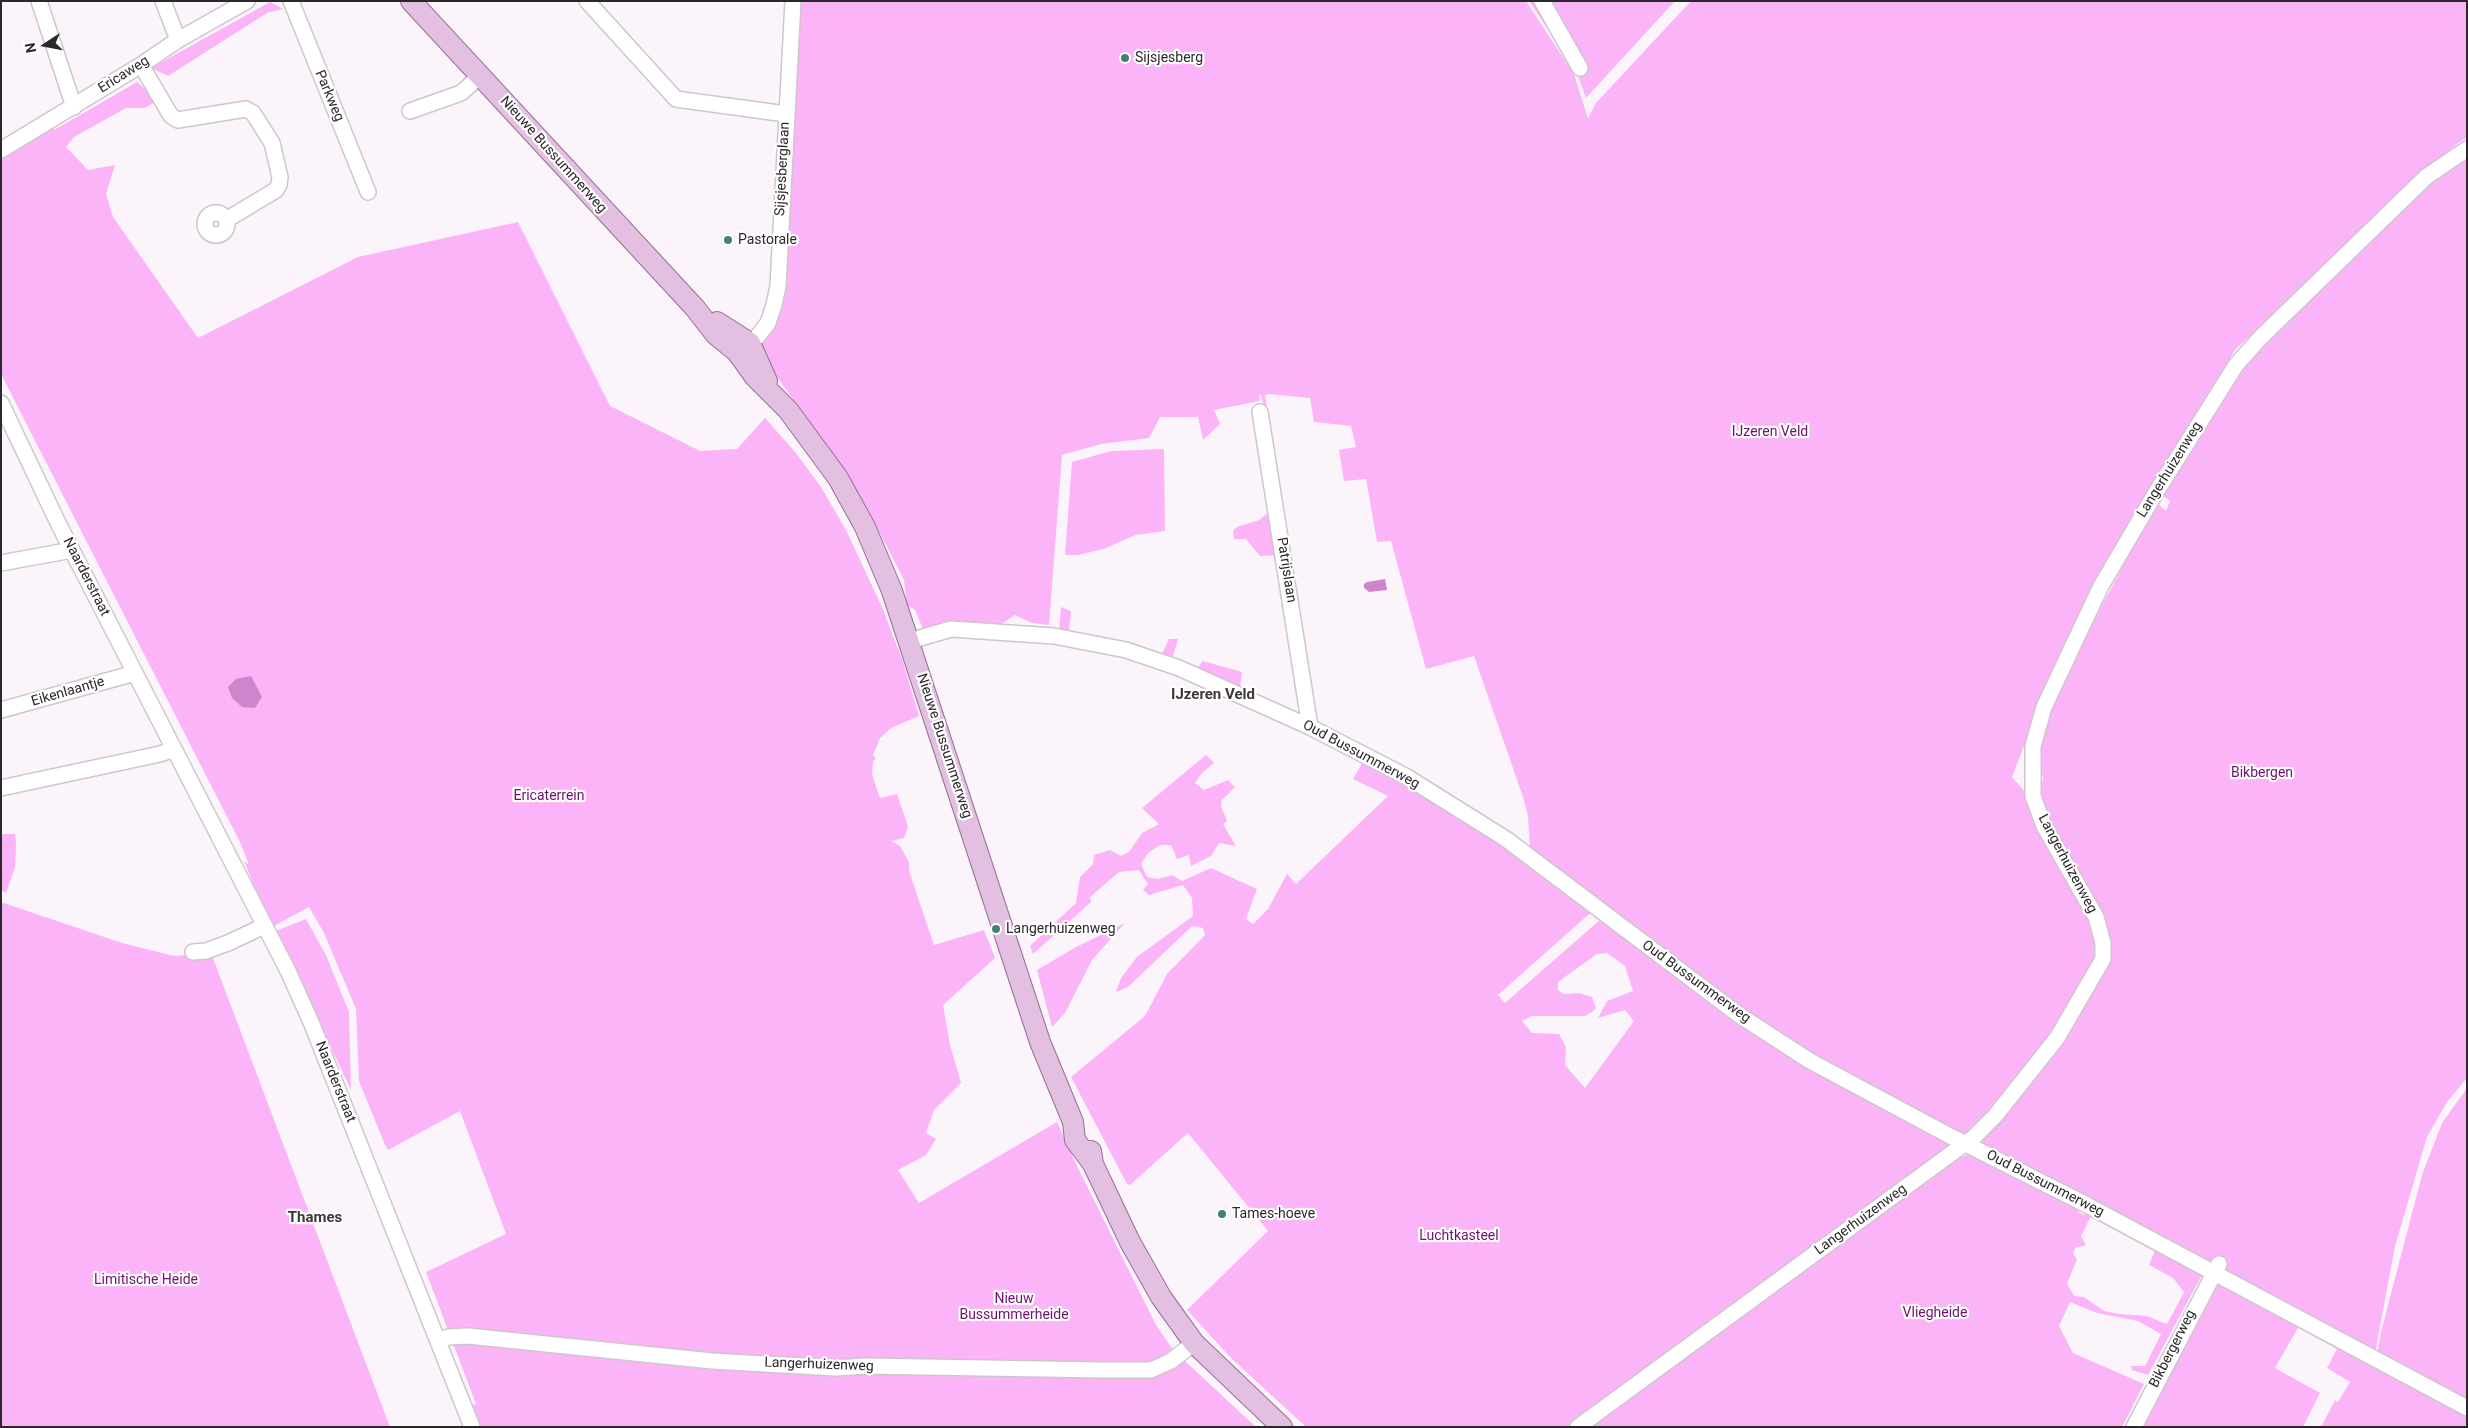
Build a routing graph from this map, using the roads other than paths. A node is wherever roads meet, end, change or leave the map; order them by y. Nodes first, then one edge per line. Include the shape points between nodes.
1 (39, 1) edge
2 (163, 1) edge
3 (247, 1) edge
4 (291, 1) edge
5 (411, 1) edge
6 (588, 1) edge
7 (793, 1) edge
8 (1542, 1) edge
9 (178, 40) junction
10 (141, 65) junction
11 (1580, 68) dead end
12 (481, 75) junction
13 (74, 106) junction
14 (410, 111) dead end
15 (786, 114) junction
16 (2467, 149) edge
17 (1, 150) edge
18 (368, 192) dead end
19 (226, 220) dead end
20 (744, 348) junction
21 (1, 403) edge
22 (1260, 412) dead end
23 (72, 550) junction
24 (1, 563) edge
25 (910, 641) junction
26 (135, 673) junction
27 (1, 710) edge
28 (1310, 727) junction
29 (174, 749) junction
30 (1, 788) edge
31 (264, 926) junction
32 (192, 952) dead end
33 (1966, 1143) junction
34 (2216, 1268) junction
35 (438, 1341) junction
36 (1194, 1343) junction
37 (2467, 1408) edge
38 (472, 1427) edge
39 (1282, 1427) edge
40 (1578, 1427) edge
41 (2134, 1427) edge

1 - 13 street
2 - 9 street
3 - 9 street, Ericaweg
4 - 18 street, Parkweg
5 - 12 main road, Nieuwe Bussummerweg
6 - 15 street via 676,99
7 - 15 street, Sijsjesberglaan
8 - 11 street
9 - 10 street, Ericaweg
10 - 13 street, Ericaweg
10 - 19 street via 171,116 186,120 246,108 253,113 272,143 279,185 276,190
12 - 14 street via 461,94
12 - 20 main road, Nieuwe Bussummerweg via 629,246 695,308
13 - 17 street, Ericaweg
15 - 20 street, Sijsjesberglaan via 778,286 768,323
16 - 33 street, Langerhuizenweg via 2426,177 2236,365 2101,586 2044,707 2033,746 2033,796 2044,826 2096,918 2103,943 2103,959 2057,1038 1995,1116
20 - 25 main road, Nieuwe Bussummerweg via 756,353 772,392 838,478 865,528
21 - 23 street, Naarderstraat
22 - 28 street, Patrijslaan
23 - 24 street
23 - 26 street, Naarderstraat
25 - 28 street, Oud Bussummerweg via 951,629 1054,636 1126,650 1179,668
25 - 36 main road, Nieuwe Bussummerweg via 1043,1050 1073,1122 1087,1138 1093,1164 1130,1242 1161,1297
26 - 27 street, Eikenlaantje
26 - 29 street, Naarderstraat
28 - 33 street, Oud Bussummerweg via 1407,777 1506,839 1739,1015 1810,1061
29 - 30 street
29 - 31 street, Naarderstraat
31 - 32 street via 228,944
31 - 35 street, Naarderstraat via 311,1022
33 - 34 street, Oud Bussummerweg
33 - 40 street, Langerhuizenweg
34 - 37 street, Oud Bussummerweg
34 - 41 street, Bikbergerweg
35 - 36 street, Langerhuizenweg via 468,1336 712,1361 836,1368 1102,1370 1151,1370 1172,1361
35 - 38 street, Naarderstraat
36 - 39 main road, Nieuwe Bussummerweg

